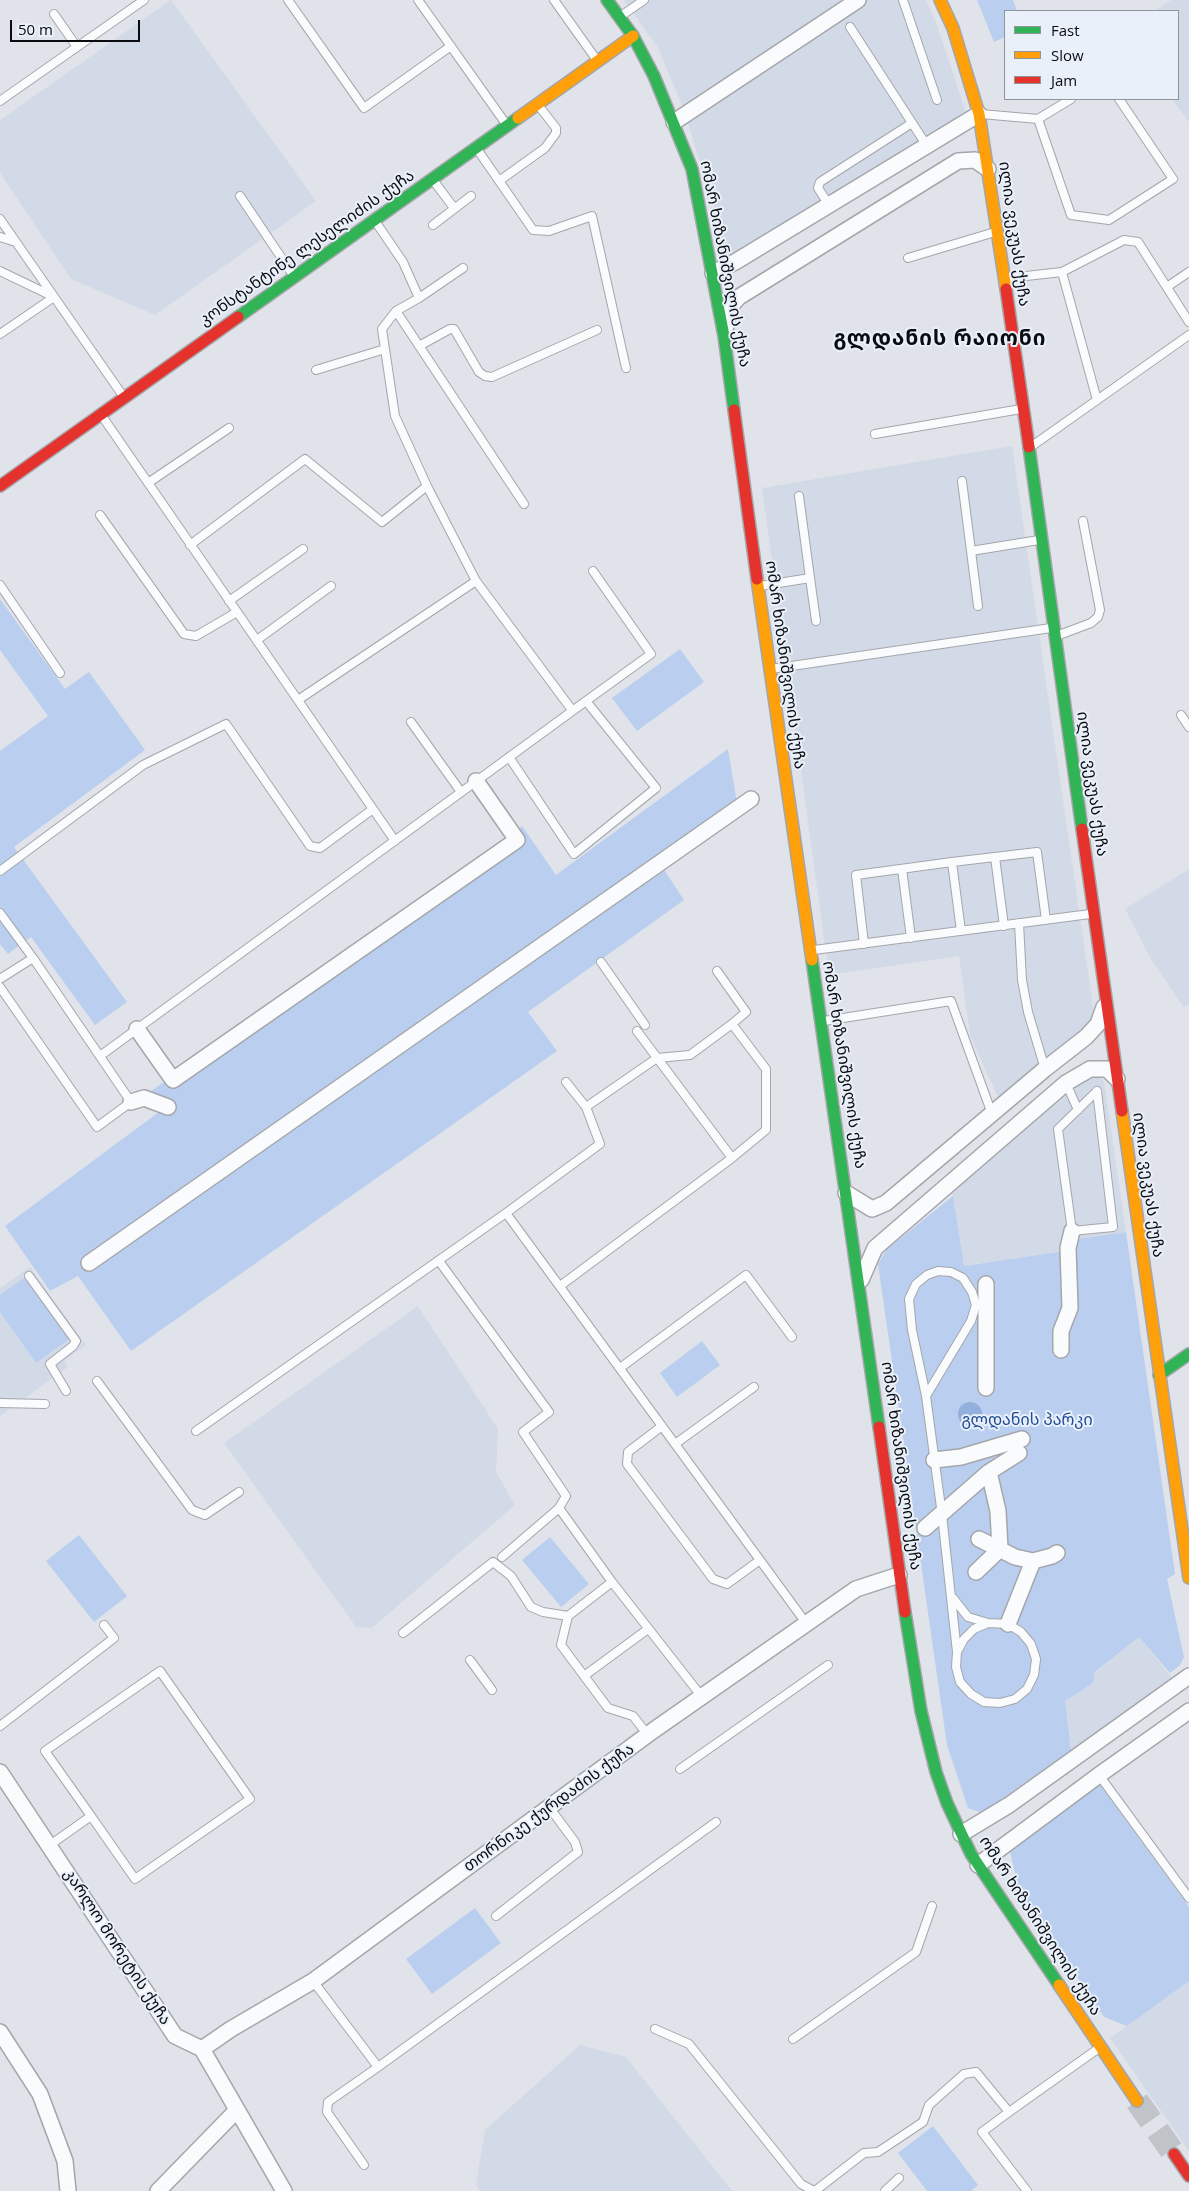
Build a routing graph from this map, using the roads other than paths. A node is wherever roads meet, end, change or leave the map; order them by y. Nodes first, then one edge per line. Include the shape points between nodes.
1 (144, 0) edge
2 (288, 0) edge
3 (418, 0) edge
4 (554, 0) edge
5 (607, 0) edge
6 (644, 0) edge
7 (858, 0) edge
8 (903, 0) edge
9 (940, 0) edge
10 (54, 14) dead end
11 (620, 17) junction
12 (850, 27) dead end
13 (632, 36) junction
14 (451, 46) junction
15 (77, 47) junction
16 (597, 61) junction
17 (937, 100) dead end
18 (1069, 100) edge
19 (1120, 100) edge
20 (0, 101) edge
21 (537, 104) junction
22 (979, 114) junction
23 (1038, 119) junction
24 (674, 122) junction
25 (912, 123) junction
26 (507, 125) junction
27 (927, 146) junction
28 (476, 148) junction
29 (988, 170) junction
30 (432, 179) junction
31 (498, 181) junction
32 (240, 196) dead end
33 (471, 196) dead end
34 (829, 205) junction
35 (454, 208) junction
36 (0, 219) edge
37 (374, 220) junction
38 (433, 225) dead end
39 (997, 232) junction
40 (0, 236) edge
41 (16, 242) junction
42 (908, 258) dead end
43 (463, 268) dead end
44 (0, 271) edge
45 (1062, 272) junction
46 (1189, 272) edge
47 (713, 273) junction
48 (294, 277) junction
49 (1003, 278) junction
50 (1167, 287) junction
51 (54, 297) junction
52 (419, 298) junction
53 (396, 311) junction
54 (1189, 322) edge
55 (597, 330) dead end
56 (0, 334) edge
57 (1189, 334) edge
58 (724, 336) junction
59 (419, 346) junction
60 (385, 349) junction
61 (626, 368) dead end
62 (316, 370) dead end
63 (124, 398) junction
64 (1097, 400) junction
65 (1023, 408) junction
66 (101, 414) junction
67 (229, 428) dead end
68 (874, 434) dead end
69 (1029, 448) junction
70 (962, 481) dead end
71 (148, 483) junction
72 (0, 486) edge
73 (426, 486) junction
74 (799, 496) dead end
75 (524, 504) dead end
76 (100, 515) dead end
77 (1083, 521) dead end
78 (1041, 540) junction
79 (190, 545) junction
80 (303, 549) dead end
81 (971, 551) junction
82 (593, 571) dead end
83 (810, 578) junction
84 (476, 581) junction
85 (0, 585) edge
86 (331, 586) dead end
87 (758, 587) junction
88 (229, 600) junction
89 (978, 606) dead end
90 (237, 612) junction
91 (816, 621) dead end
92 (1054, 632) junction
93 (256, 640) junction
94 (769, 669) junction
95 (60, 673) dead end
96 (298, 700) junction
97 (586, 701) junction
98 (572, 710) junction
99 (1181, 715) dead end
100 (411, 722) dead end
101 (1189, 727) edge
102 (509, 757) junction
103 (476, 781) junction
104 (461, 792) junction
105 (751, 800) dead end
106 (373, 809) junction
107 (395, 841) junction
108 (995, 857) junction
109 (952, 862) junction
110 (902, 869) junction
111 (0, 872) edge
112 (0, 913) edge
113 (1094, 914) junction
114 (1046, 920) junction
115 (1019, 924) junction
116 (1004, 926) junction
117 (961, 931) junction
118 (910, 938) junction
119 (864, 944) junction
120 (810, 951) junction
121 (33, 958) junction
122 (601, 962) dead end
123 (718, 971) dead end
124 (0, 979) edge
125 (0, 987) edge
126 (1107, 1000) junction
127 (821, 1022) junction
128 (732, 1024) junction
129 (645, 1025) dead end
130 (138, 1029) junction
131 (637, 1031) dead end
132 (100, 1056) junction
133 (657, 1058) junction
134 (1045, 1069) junction
135 (1117, 1079) junction
136 (566, 1082) dead end
137 (1066, 1084) junction
138 (131, 1102) junction
139 (168, 1107) dead end
140 (586, 1107) junction
141 (1078, 1110) junction
142 (992, 1114) junction
143 (732, 1158) junction
144 (846, 1193) junction
145 (506, 1213) junction
146 (1072, 1231) junction
147 (439, 1261) junction
148 (89, 1263) dead end
149 (29, 1276) dead end
150 (860, 1283) junction
151 (986, 1284) dead end
152 (560, 1286) junction
153 (792, 1337) dead end
154 (1061, 1350) dead end
155 (1189, 1354) edge
156 (620, 1368) junction
157 (1159, 1376) junction
158 (97, 1381) dead end
159 (754, 1387) dead end
160 (986, 1388) dead end
161 (66, 1391) dead end
162 (926, 1396) junction
163 (0, 1404) edge
164 (45, 1404) dead end
165 (662, 1426) junction
166 (196, 1432) dead end
167 (675, 1444) junction
168 (934, 1460) junction
169 (989, 1472) junction
170 (238, 1492) dead end
171 (559, 1508) junction
172 (942, 1515) junction
173 (925, 1528) dead end
174 (979, 1539) dead end
175 (1000, 1549) junction
176 (1057, 1553) dead end
177 (502, 1557) dead end
178 (760, 1560) junction
179 (1033, 1561) junction
180 (976, 1572) dead end
181 (899, 1576) junction
182 (1189, 1578) edge
183 (612, 1582) junction
184 (950, 1591) junction
185 (568, 1616) junction
186 (806, 1623) junction
187 (988, 1623) junction
188 (1008, 1624) junction
189 (104, 1625) dead end
190 (648, 1629) junction
191 (403, 1632) dead end
192 (957, 1652) junction
193 (470, 1660) dead end
194 (828, 1665) dead end
195 (584, 1676) junction
196 (1189, 1676) edge
197 (492, 1690) dead end
198 (702, 1697) junction
199 (1189, 1711) edge
200 (0, 1726) edge
201 (648, 1735) junction
202 (680, 1768) dead end
203 (0, 1772) edge
204 (1099, 1775) junction
205 (549, 1807) junction
206 (90, 1816) junction
207 (716, 1822) dead end
208 (961, 1834) junction
209 (50, 1845) junction
210 (978, 1865) junction
211 (1189, 1898) edge
212 (932, 1906) dead end
213 (496, 1916) dead end
214 (313, 1980) junction
215 (655, 2029) dead end
216 (0, 2032) edge
217 (793, 2039) dead end
218 (1100, 2047) junction
219 (202, 2049) junction
220 (378, 2067) junction
221 (1137, 2101) tunnel mouth
222 (237, 2110) junction
223 (1009, 2112) junction
224 (1174, 2154) tunnel mouth
225 (364, 2165) dead end
226 (1189, 2176) edge
227 (899, 2178) dead end
228 (68, 2191) edge
229 (158, 2191) edge
230 (284, 2191) edge
231 (815, 2191) edge
232 (885, 2191) edge
233 (1026, 2191) edge

1 - 15 lane
2 - 14 lane via 364,108
3 - 14 lane
4 - 16 lane
5 - 11 main road, ომარ ხიზანიშვილის ქუჩა
6 - 11 lane
7 - 24 street
8 - 17 lane
9 - 22 main road, ილია ვეკუას ქუჩა via 953,28
10 - 15 lane
11 - 13 main road, ომარ ხიზანიშვილის ქუჩა
12 - 25 lane
13 - 16 main road, კონსტანტინე ლესელიძის ქუჩა
13 - 24 main road, ომარ ხიზანიშვილის ქუჩა
14 - 26 lane
15 - 20 lane
16 - 21 main road, კონსტანტინე ლესელიძის ქუჩა
18 - 23 lane
19 - 23 lane via 1173,179 1109,220 1071,215
21 - 26 main road, კონსტანტინე ლესელიძის ქუჩა
21 - 31 lane via 556,128 556,133 545,148
22 - 23 lane
22 - 27 street
22 - 29 main road, ილია ვეკუას ქუჩა
24 - 47 main road, ომარ ხიზანიშვილის ქუჩა via 692,169
25 - 27 lane
25 - 34 lane via 820,182 818,188
26 - 28 main road, კონსტანტინე ლესელიძის ქუჩა
27 - 34 street
28 - 30 main road, კონსტანტინე ლესელიძის ქუჩა
28 - 31 lane
29 - 39 main road, ილია ვეკუას ქუჩა
29 - 58 street via 975,160 958,161 739,296 729,308
30 - 35 lane
30 - 37 main road, კონსტანტინე ლესელიძის ქუჩა
31 - 61 lane via 532,230 550,231 592,216
32 - 48 lane
33 - 35 lane
34 - 47 street
35 - 38 lane
36 - 41 lane
37 - 48 main road, კონსტანტინე ლესელიძის ქუჩა
37 - 52 lane via 403,262
39 - 42 lane
39 - 49 main road, ილია ვეკუას ქუჩა
40 - 41 lane
41 - 51 lane
43 - 52 lane
44 - 51 lane
45 - 49 lane
45 - 50 lane via 1124,240 1138,242
45 - 64 lane
46 - 50 lane
47 - 58 main road, ომარ ხიზანიშვილის ქუჩა
48 - 63 main road, კონსტანტინე ლესელიძის ქუჩა
49 - 65 main road, ილია ვეკუას ქუჩა
50 - 54 lane
51 - 56 lane
51 - 63 lane
52 - 53 lane
53 - 59 lane
53 - 60 lane via 382,329
55 - 59 lane via 492,377 479,372 454,329
57 - 64 lane
58 - 87 main road, ომარ ხიზანიშვილის ქუჩა
59 - 75 lane
60 - 62 lane
60 - 73 lane via 395,416
63 - 66 main road, კონსტანტინე ლესელიძის ქუჩა
64 - 69 lane
65 - 68 lane
65 - 69 main road, ილია ვეკუას ქუჩა
66 - 71 lane
66 - 72 main road, კონსტანტინე ლესელიძის ქუჩა
67 - 71 lane
69 - 78 main road, ილია ვეკუას ქუჩა
70 - 81 lane
71 - 79 lane
73 - 79 lane via 382,522 305,459
73 - 84 lane
74 - 83 lane
76 - 90 lane via 184,634 196,636
77 - 92 lane via 1100,610 1091,623
78 - 81 lane
78 - 92 main road, ილია ვეკუას ქუჩა
79 - 88 lane
80 - 88 lane
81 - 89 lane
82 - 97 lane via 651,654
83 - 87 lane
83 - 91 lane
84 - 96 lane
84 - 98 lane
85 - 95 lane
86 - 93 lane
87 - 94 main road, ომარ ხიზანიშვილის ქუჩა
88 - 90 lane
90 - 93 lane
92 - 94 lane
92 - 113 main road, ილია ვეკუას ქუჩა
93 - 96 lane
94 - 120 main road, ომარ ხიზანიშვილის ქუჩა
96 - 106 lane
97 - 98 lane
97 - 102 lane via 656,788 574,854
98 - 102 lane
99 - 101 lane
100 - 104 lane
102 - 103 lane
103 - 104 lane
103 - 130 street via 517,840 174,1080
104 - 107 lane
105 - 148 street
106 - 107 lane
106 - 111 lane via 320,848 310,846 226,724 142,765
107 - 130 lane
108 - 109 lane
108 - 114 lane via 1037,852
108 - 116 lane
109 - 110 lane
109 - 117 lane
110 - 118 lane
110 - 119 lane via 856,875
112 - 121 lane
113 - 114 lane
113 - 126 main road, ილია ვეკუას ქუჩა
114 - 115 lane
115 - 116 lane
115 - 134 lane via 1022,980
116 - 117 lane
117 - 118 lane
118 - 119 lane
119 - 120 lane
120 - 127 main road, ომარ ხიზანიშვილის ქუჩა
121 - 124 lane
121 - 132 lane
122 - 129 lane
123 - 128 lane via 746,1012
125 - 138 lane via 97,1127
126 - 134 street via 1098,1024
126 - 135 main road, ილია ვეკუას ქუჩა
127 - 142 lane via 951,1001
127 - 144 main road, ომარ ხიზანიშვილის ქუჩა
128 - 133 lane via 690,1055
128 - 143 lane via 766,1069 766,1130
130 - 132 lane
131 - 133 lane
132 - 138 lane
133 - 140 lane
133 - 143 lane
134 - 142 street
135 - 137 street via 1107,1069 1090,1069
135 - 157 main road, ილია ვეკუას ქუჩა
136 - 140 lane
137 - 141 lane
137 - 150 street via 874,1248
138 - 139 street via 144,1098
140 - 145 lane via 600,1144
141 - 146 lane via 1058,1129
141 - 146 lane via 1097,1091 1113,1227
142 - 144 street via 886,1203 872,1209
143 - 152 lane
144 - 150 main road, ომარ ხიზანიშვილის ქუჩა
145 - 147 lane
145 - 152 lane
146 - 154 street via 1068,1248 1070,1308 1061,1330
147 - 166 lane
147 - 171 lane via 549,1412 523,1432 566,1496
149 - 161 lane via 76,1341 50,1364
150 - 181 main road, ომარ ხიზანიშვილის ქუჩა
151 - 160 street
152 - 156 lane
153 - 156 lane via 746,1275
155 - 157 main road
156 - 165 lane
157 - 182 main road, ილია ვეკუას ქუჩა via 1179,1488
158 - 170 lane via 192,1510 205,1516
159 - 167 lane
162 - 162 lane via 971,1321 976,1305 962,1278 951,1272 938,1271 927,1275 916,1284 909,1299
162 - 168 lane
163 - 164 lane
165 - 167 lane
165 - 178 lane via 628,1452 627,1464 713,1579 727,1584
167 - 178 lane
168 - 169 street via 961,1457 984,1446 1020,1446
168 - 172 lane
169 - 172 street
169 - 175 street via 998,1511
171 - 177 lane
171 - 183 lane
172 - 173 street
172 - 184 lane
174 - 175 street
175 - 179 street
175 - 180 street
176 - 179 street
178 - 186 lane
179 - 188 street
181 - 186 street, თორნიკე ქურდაძის ქუჩა via 856,1589
181 - 208 main road, ომარ ხიზანიშვილის ქუჩა via 921,1711 936,1772
183 - 185 lane
183 - 190 lane
184 - 187 lane via 968,1617
184 - 192 lane
185 - 191 lane via 531,1607 511,1576 493,1562
185 - 195 lane via 561,1645
186 - 198 street, თორნიკე ქურდაძის ქუჩა
187 - 188 lane
187 - 192 lane via 974,1629
188 - 192 lane via 1031,1644 1036,1659 1034,1675 1027,1688 1015,1698 1000,1703 984,1702 970,1694 960,1682
189 - 200 lane via 114,1638
190 - 195 lane
190 - 198 lane
193 - 197 lane
194 - 202 lane
195 - 201 lane via 608,1708 633,1716
196 - 208 street via 1025,1794
198 - 201 street, თორნიკე ქურდაძის ქუჩა
199 - 204 street
201 - 205 street, თორნიკე ქურდაძის ქუჩა
203 - 209 street, კარლო მორეტის ქუჩა
204 - 210 street
204 - 211 lane
205 - 213 lane via 575,1842 578,1852
205 - 214 street, თორნიკე ქურდაძის ქუჩა
206 - 206 lane via 135,1879 250,1799 160,1670 45,1751
206 - 209 lane
207 - 220 lane
208 - 210 main road, ომარ ხიზანიშვილის ქუჩა
209 - 219 street, კარლო მორეტის ქუჩა via 175,2036
210 - 218 main road, ომარ ხიზანიშვილის ქუჩა
212 - 217 lane via 916,1952
214 - 219 street, თორნიკე ქურდაძის ქუჩა
214 - 220 lane
215 - 231 lane via 689,2044 801,2184
216 - 228 street via 40,2094 65,2161
218 - 221 main road, ომარ ხიზანიშვილის ქუჩა
218 - 223 lane
219 - 222 street
220 - 225 lane via 328,2102 327,2112
222 - 229 street
222 - 230 street
223 - 231 lane via 976,2072 964,2074 929,2105 923,2122 878,2152 864,2153
223 - 233 lane via 982,2132
224 - 226 main road
227 - 232 lane

